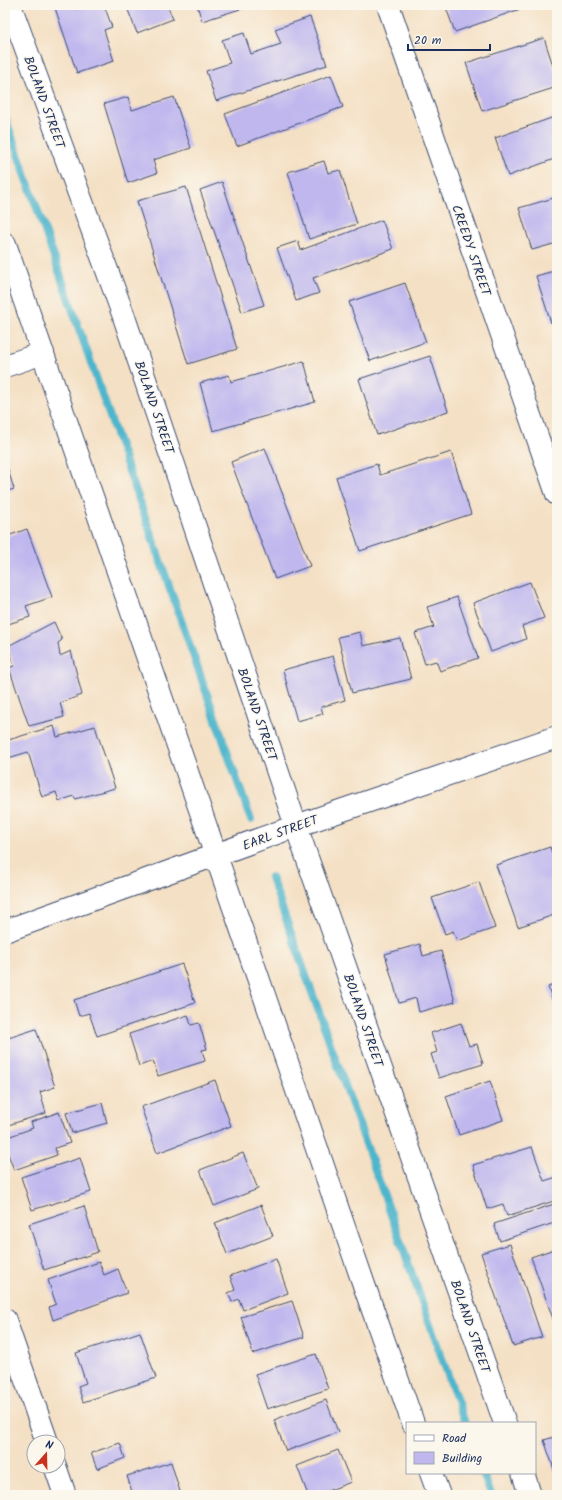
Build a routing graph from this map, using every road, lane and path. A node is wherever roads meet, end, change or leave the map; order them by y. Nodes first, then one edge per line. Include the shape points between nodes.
1 (10, 5) edge
2 (388, 5) edge
3 (5, 244) edge
4 (43, 353) junction
5 (5, 366) edge
6 (557, 494) edge
7 (557, 737) edge
8 (296, 826) junction
9 (216, 855) junction
10 (5, 931) edge
11 (5, 1320) edge
12 (413, 1422) edge
13 (505, 1422) edge
14 (44, 1434) edge
15 (58, 1474) edge
16 (431, 1474) edge
17 (523, 1474) edge
18 (65, 1495) edge
19 (439, 1495) edge
20 (530, 1495) edge

1 - 8 street, BOLAND STREET via 123,314
2 - 6 street, CREEDY STREET
3 - 4 street
4 - 5 street
4 - 9 street
7 - 8 street, EARL STREET
8 - 9 street, EARL STREET
8 - 13 street, BOLAND STREET
9 - 10 street, EARL STREET
9 - 12 street
11 - 14 street
15 - 18 street
16 - 19 street
17 - 20 street

